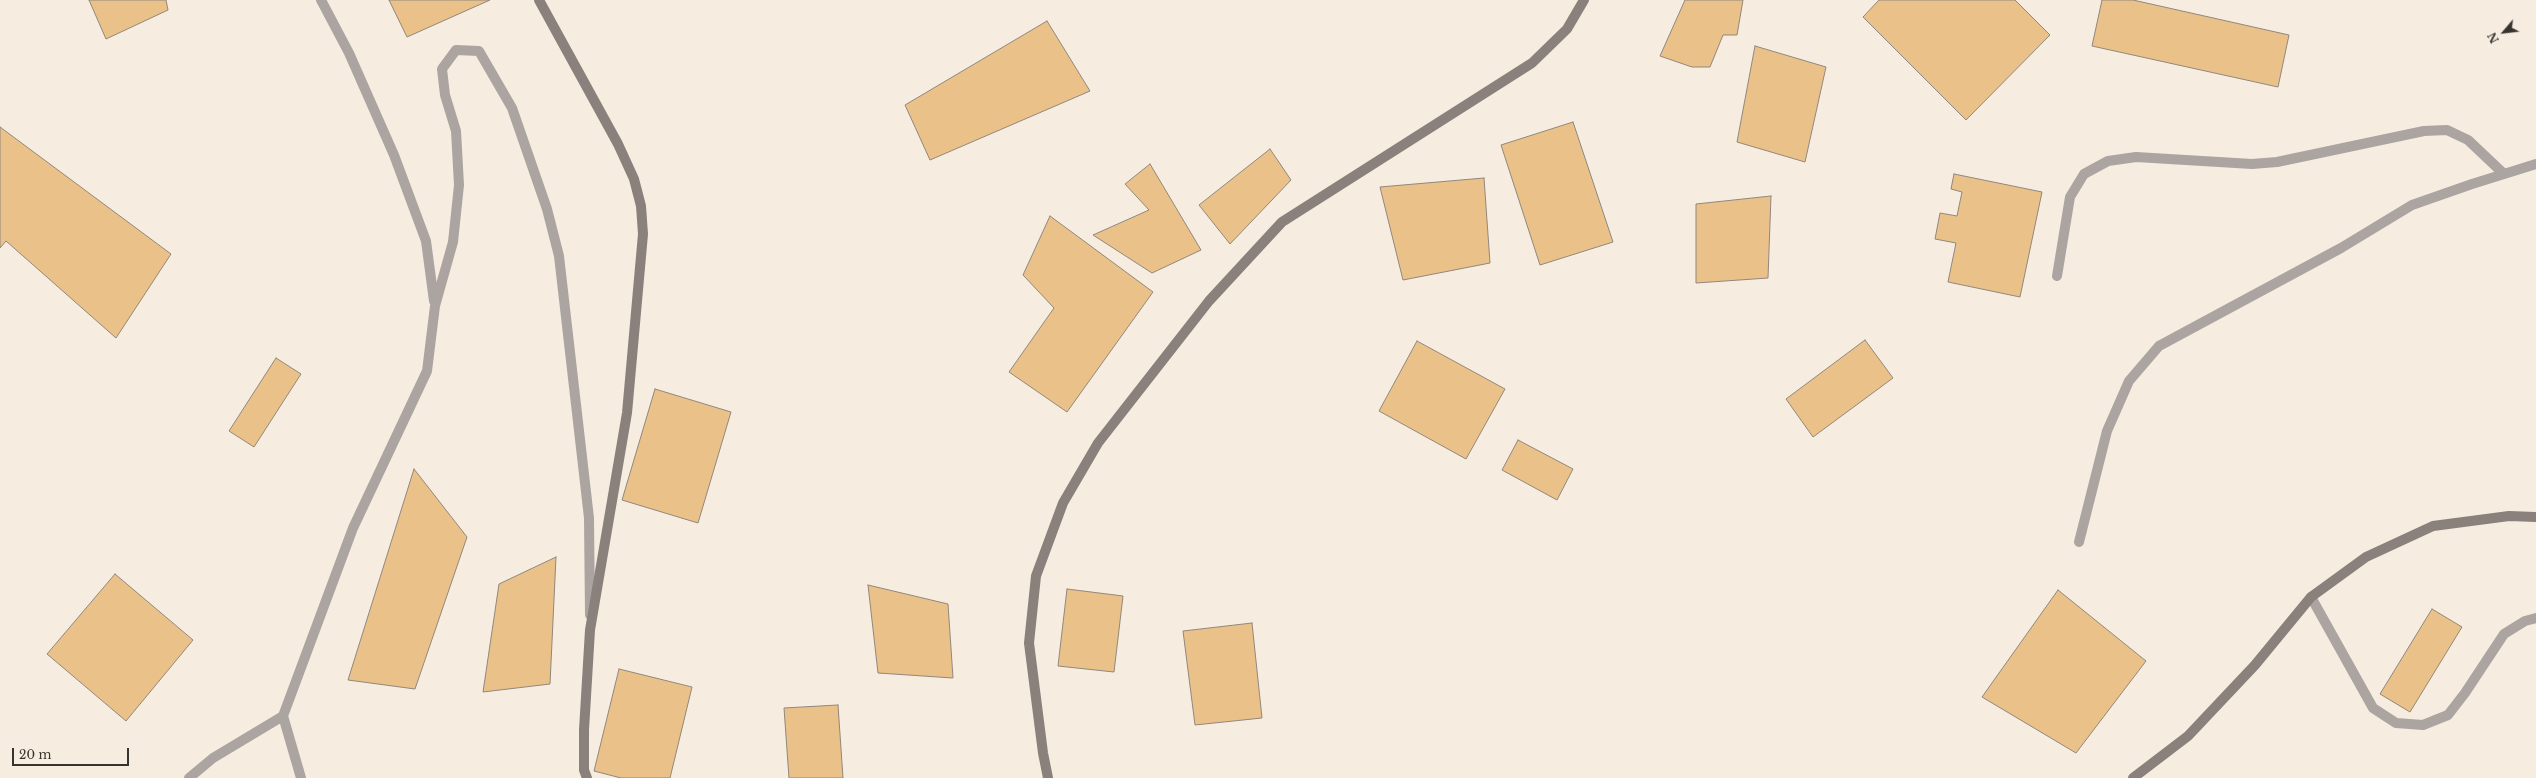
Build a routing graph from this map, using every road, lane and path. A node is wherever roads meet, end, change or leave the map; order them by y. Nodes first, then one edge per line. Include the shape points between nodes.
1 (321, 0) edge
2 (539, 0) edge
3 (1584, 0) edge
4 (2536, 164) edge
5 (2504, 174) junction
6 (2057, 276) dead end
7 (435, 306) junction
8 (2536, 517) edge
9 (2079, 542) dead end
10 (2310, 597) junction
11 (2536, 618) edge
12 (590, 630) junction
13 (283, 716) junction
14 (189, 778) edge
15 (301, 778) edge
16 (587, 778) edge
17 (1048, 778) edge
18 (2132, 778) edge

1 - 7 street via 349,52 396,162 426,241
2 - 12 street via 614,137 634,179 643,234 627,413
3 - 17 street via 1567,29 1532,63 1282,222 1209,300 1098,443 1062,503 1036,576 1029,643
4 - 5 street
5 - 6 street via 2468,140 2447,130 2424,131 2277,162 2252,164 2136,157 2108,161 2084,174 2070,197
5 - 9 street via 2412,205 2341,248 2159,346 2129,381 2106,432
7 - 12 street via 452,242 458,185 456,131 444,95 442,69 456,50 480,50 512,108 547,208 559,256 589,518
7 - 13 street via 427,372 353,528
8 - 10 street via 2509,516 2433,526 2366,557
10 - 11 street via 2373,708 2396,723 2423,725 2448,715 2465,694 2504,634 2525,621
10 - 18 street via 2255,665 2188,736
12 - 16 street via 584,730 584,770
13 - 14 street via 213,758
13 - 15 street

